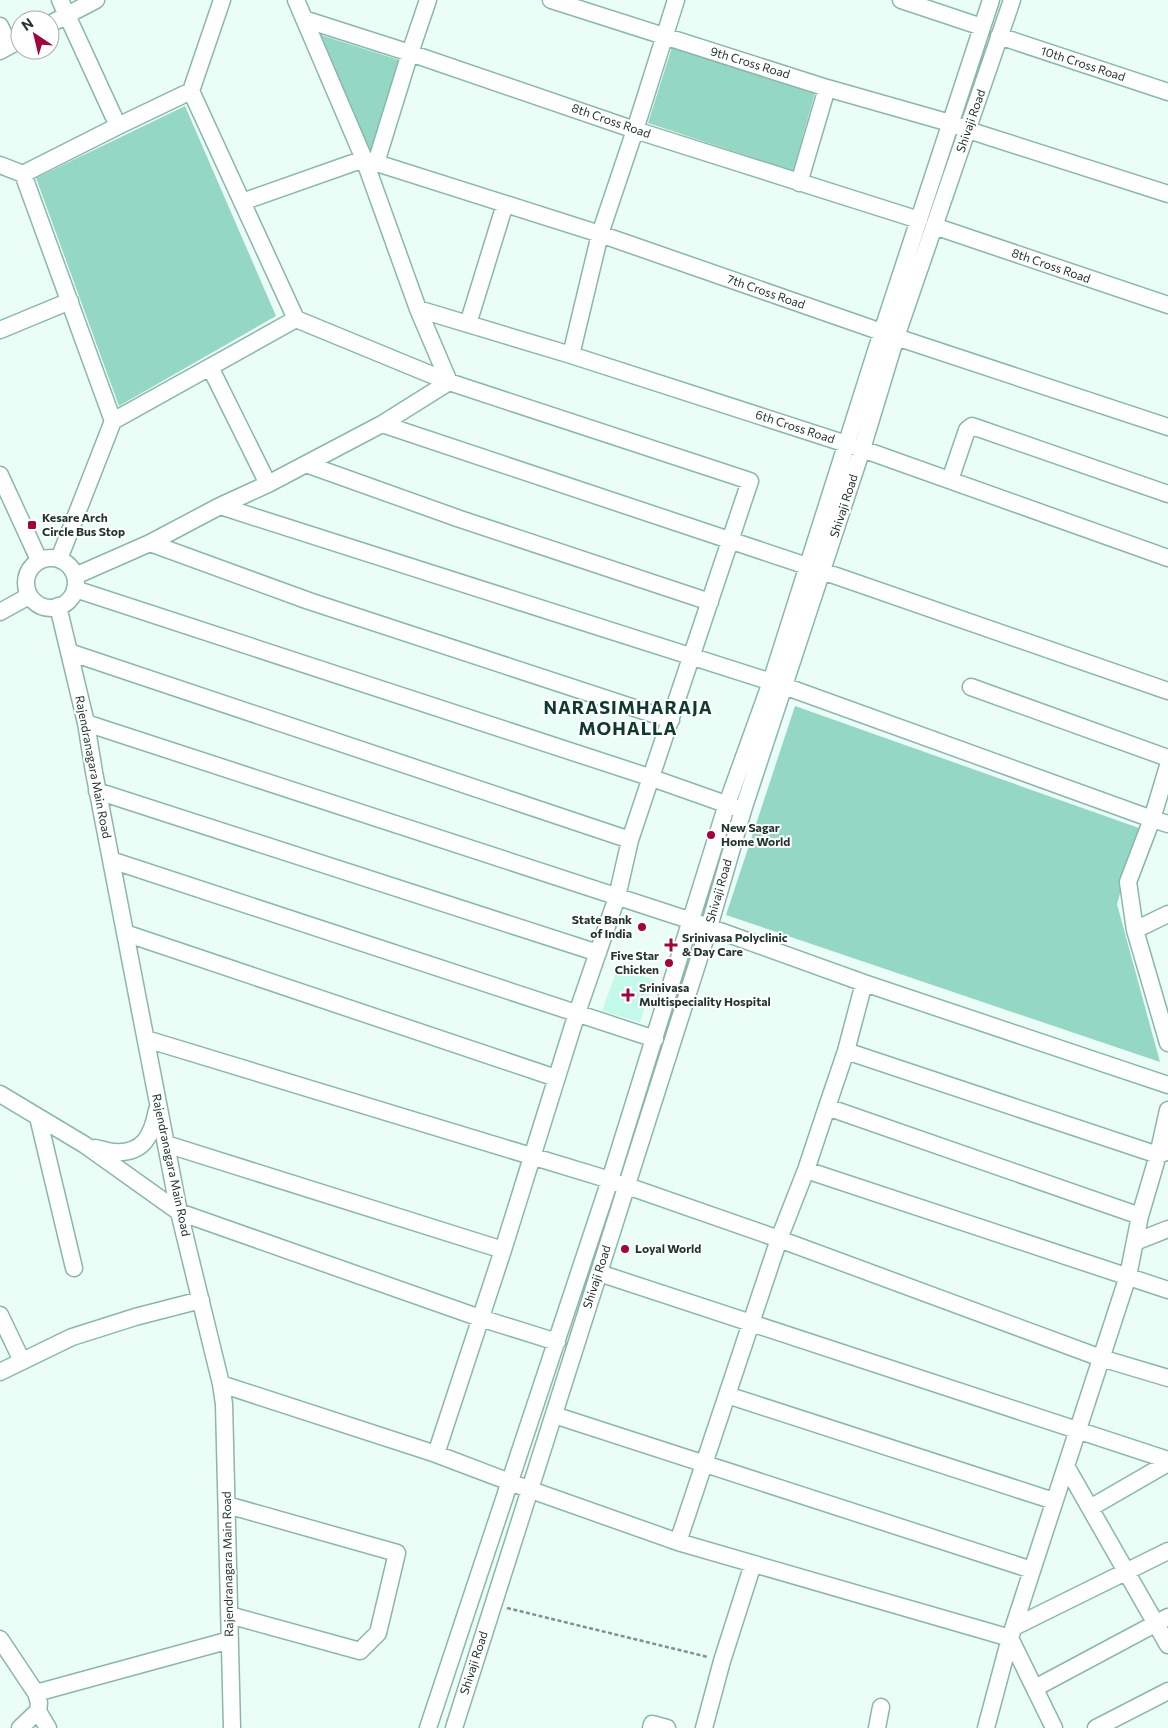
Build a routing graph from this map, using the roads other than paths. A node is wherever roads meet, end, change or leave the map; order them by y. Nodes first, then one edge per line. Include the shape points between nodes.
1 (60, 0) edge
2 (96, 0) edge
3 (222, 0) edge
4 (296, 0) edge
5 (428, 0) edge
6 (551, 0) edge
7 (676, 0) edge
8 (901, 0) edge
9 (991, 0) edge
10 (1012, 0) edge
11 (68, 15) junction
12 (60, 19) edge
13 (304, 19) junction
14 (0, 26) edge
15 (982, 27) junction
16 (665, 36) junction
17 (999, 36) junction
18 (10, 45) edge
19 (410, 53) junction
20 (827, 88) junction
21 (191, 91) junction
22 (1168, 92) edge
23 (950, 123) junction
24 (118, 126) junction
25 (635, 130) junction
26 (968, 130) junction
27 (370, 161) junction
28 (0, 165) edge
29 (24, 174) junction
30 (800, 183) junction
31 (1168, 194) edge
32 (242, 202) junction
33 (505, 204) junction
34 (919, 220) junction
35 (934, 226) junction
36 (600, 234) junction
37 (70, 301) junction
38 (1168, 305) edge
39 (418, 309) junction
40 (296, 319) junction
41 (468, 324) junction
42 (0, 330) edge
43 (889, 334) junction
44 (571, 355) junction
45 (210, 366) junction
46 (449, 382) junction
47 (113, 421) junction
48 (382, 424) junction
49 (1168, 427) edge
50 (846, 444) junction
51 (862, 449) junction
52 (306, 464) junction
53 (0, 475) edge
54 (950, 480) junction
55 (268, 484) junction
56 (1168, 494) edge
57 (220, 506) junction
58 (730, 540) junction
59 (150, 543) junction
60 (1168, 558) edge
61 (59, 559) junction
62 (39, 560) junction
63 (815, 569) junction
64 (75, 583) junction
65 (29, 596) junction
66 (710, 602) junction
67 (58, 606) junction
68 (0, 612) edge
69 (69, 652) junction
70 (692, 657) junction
71 (777, 684) junction
72 (972, 687) dead end
73 (1168, 691) edge
74 (671, 720) junction
75 (86, 724) junction
76 (1168, 758) edge
77 (1168, 766) edge
78 (652, 778) junction
79 (97, 791) junction
80 (727, 804) junction
81 (743, 810) junction
82 (1152, 819) junction
83 (1168, 824) edge
84 (630, 840) junction
85 (111, 860) junction
86 (616, 897) junction
87 (1168, 914) edge
88 (692, 921) junction
89 (709, 927) junction
90 (1135, 930) junction
91 (125, 933) junction
92 (598, 952) junction
93 (864, 983) junction
94 (1162, 995) edge
95 (577, 1013) junction
96 (146, 1039) junction
97 (655, 1039) junction
98 (1168, 1043) edge
99 (846, 1051) junction
100 (556, 1078) junction
101 (1168, 1085) edge
102 (3, 1101) edge
103 (158, 1104) junction
104 (827, 1107) junction
105 (1168, 1110) edge
106 (38, 1117) junction
107 (166, 1144) junction
108 (85, 1145) junction
109 (1163, 1153) edge
110 (532, 1155) junction
111 (806, 1170) junction
112 (610, 1180) junction
113 (627, 1186) junction
114 (179, 1212) junction
115 (1140, 1216) junction
116 (1168, 1229) edge
117 (779, 1239) junction
118 (1135, 1242) junction
119 (503, 1250) junction
120 (74, 1268) dead end
121 (599, 1273) junction
122 (1128, 1276) junction
123 (1168, 1290) edge
124 (201, 1300) junction
125 (0, 1315) edge
126 (480, 1318) junction
127 (751, 1324) junction
128 (557, 1342) junction
129 (1101, 1358) junction
130 (22, 1361) junction
131 (0, 1372) edge
132 (1168, 1378) edge
133 (221, 1384) junction
134 (727, 1395) junction
135 (554, 1415) junction
136 (1078, 1430) junction
137 (436, 1454) junction
138 (1168, 1461) edge
139 (704, 1464) junction
140 (1066, 1466) junction
141 (510, 1482) junction
142 (531, 1490) junction
143 (1054, 1501) junction
144 (227, 1505) junction
145 (1090, 1508) junction
146 (678, 1542) junction
147 (1168, 1552) edge
148 (753, 1564) junction
149 (1032, 1570) junction
150 (1126, 1572) junction
151 (230, 1615) junction
152 (1162, 1620) edge
153 (1012, 1632) junction
154 (0, 1639) edge
155 (230, 1640) junction
156 (1168, 1645) edge
157 (1035, 1688) junction
158 (1168, 1691) edge
159 (36, 1693) junction
160 (881, 1707) dead end
161 (38, 1711) junction
162 (20, 1728) edge
163 (48, 1728) edge
164 (232, 1728) edge
165 (428, 1728) edge
166 (454, 1728) edge
167 (651, 1728) edge
168 (667, 1728) edge
169 (704, 1728) edge
170 (876, 1728) edge
171 (986, 1728) edge
172 (1054, 1728) edge
173 (1096, 1728) edge

1 - 11 street
2 - 11 street
3 - 21 street
4 - 13 street
5 - 19 street
6 - 16 street, 9th Cross Road
7 - 16 street
8 - 15 street
9 - 15 street
10 - 17 street, Shivaji Road
11 - 12 street
11 - 24 street
13 - 19 street, 8th Cross Road
13 - 27 street
14 - 18 street
15 - 23 street
16 - 20 street, 9th Cross Road
16 - 25 street
17 - 22 street, 10th Cross Road
17 - 26 street, Shivaji Road
19 - 25 street, 8th Cross Road
19 - 27 street
20 - 23 street, 9th Cross Road
20 - 30 street
21 - 24 street
21 - 32 street
23 - 26 street, 9th Cross Road
23 - 34 street
24 - 29 street
25 - 30 street, 8th Cross Road
25 - 36 street
26 - 31 street
26 - 35 street, Shivaji Road
27 - 32 street
27 - 33 street, 7th Cross Road
27 - 39 street
28 - 29 street
29 - 37 street
30 - 34 street, 8th Cross Road
32 - 40 street
33 - 36 street, 7th Cross Road
33 - 41 street
34 - 43 street
35 - 38 street, 8th Cross Road
35 - 43 street, Shivaji Road
36 - 43 street, 7th Cross Road
36 - 44 street
37 - 42 street
37 - 47 street
39 - 41 street, 6th Cross Road
39 - 46 street
40 - 45 street
40 - 46 street
41 - 44 street, 6th Cross Road
43 - 49 street, 7th Cross Road
43 - 50 street
43 - 51 street, Shivaji Road
44 - 50 street, 6th Cross Road
45 - 47 street
45 - 55 street
46 - 48 street
46 - 58 street via 750,481
47 - 61 street
48 - 52 street
48 - 58 street
50 - 51 street, 6th Cross Road
50 - 63 street
51 - 54 street, 6th Cross Road
51 - 63 street, Shivaji Road
52 - 55 street
52 - 66 street
53 - 62 street
54 - 56 street via 967,430 972,426
54 - 60 street, 6th Cross Road
55 - 57 street
57 - 59 street
57 - 70 street
58 - 63 street
58 - 66 street
59 - 64 street
59 - 74 street via 309,601
61 - 62 street
61 - 64 street via 69,566
62 - 65 street via 32,565 26,580
63 - 71 street, Shivaji Road
63 - 73 street
64 - 67 street via 72,597
64 - 78 street
65 - 67 street via 42,606
65 - 68 street
66 - 70 street
67 - 69 street, Rajendranagara Main Road
69 - 75 street, Rajendranagara Main Road
69 - 84 street
70 - 71 street
70 - 74 street
71 - 80 street
71 - 81 street, Shivaji Road
71 - 82 street
72 - 76 street
74 - 78 street
75 - 79 street, Rajendranagara Main Road
75 - 86 street
77 - 82 street
78 - 80 street
78 - 84 street
79 - 85 street, Rajendranagara Main Road
79 - 92 street
80 - 81 street
80 - 88 street
81 - 89 street, Shivaji Road
82 - 83 street
82 - 90 street via 1128,882
84 - 86 street
85 - 91 street, Rajendranagara Main Road
85 - 95 street
86 - 88 street
86 - 92 street
87 - 90 street
88 - 89 street
88 - 97 street
89 - 93 street
89 - 113 street, Shivaji Road
90 - 94 street
91 - 96 street, Rajendranagara Main Road
91 - 100 street
92 - 95 street
93 - 99 street
93 - 101 street
94 - 98 street
95 - 97 street
95 - 100 street
96 - 103 street, Rajendranagara Main Road
96 - 110 street
97 - 112 street
99 - 104 street
99 - 109 street
100 - 110 street
102 - 106 street
103 - 107 street, Rajendranagara Main Road
103 - 108 street via 153,1128 146,1141 132,1150 114,1152
104 - 111 street
104 - 115 street
105 - 109 street
106 - 108 street
106 - 120 street
107 - 114 street, Rajendranagara Main Road
107 - 119 street
108 - 114 street
109 - 115 street
110 - 112 street
110 - 119 street
111 - 117 street
111 - 122 street
112 - 113 street
112 - 128 street
113 - 117 street
113 - 121 street, Shivaji Road
114 - 124 street, Rajendranagara Main Road
114 - 126 street
115 - 118 street
116 - 118 street
117 - 127 street
117 - 129 street
118 - 122 street
119 - 126 street
121 - 127 street
121 - 135 street, Shivaji Road
122 - 123 street
122 - 129 street
124 - 130 street via 72,1337
124 - 133 street, Rajendranagara Main Road
125 - 130 street
126 - 128 street
126 - 137 street
127 - 134 street
127 - 136 street
128 - 141 street
129 - 132 street
129 - 136 street
130 - 131 street
133 - 137 street
133 - 144 street, Rajendranagara Main Road
134 - 139 street
134 - 143 street
135 - 139 street
135 - 142 street, Shivaji Road
136 - 138 street
136 - 140 street
137 - 141 street
138 - 145 street
139 - 146 street
139 - 149 street
140 - 143 street
140 - 145 street
141 - 142 street
141 - 165 street
142 - 146 street
142 - 166 street, Shivaji Road
143 - 149 street
144 - 151 street, Rajendranagara Main Road
144 - 151 street via 397,1553 378,1633 360,1651
145 - 150 street
146 - 148 street
147 - 150 street
148 - 153 street
148 - 169 street
149 - 153 street
150 - 152 street
150 - 153 street
151 - 155 street, Rajendranagara Main Road
152 - 156 street
152 - 157 street
153 - 157 street
153 - 171 street
154 - 159 street
155 - 159 street
155 - 164 street, Rajendranagara Main Road
157 - 172 street
158 - 173 street
159 - 161 street
160 - 170 street
161 - 162 street
161 - 163 street
167 - 168 street via 652,1724

